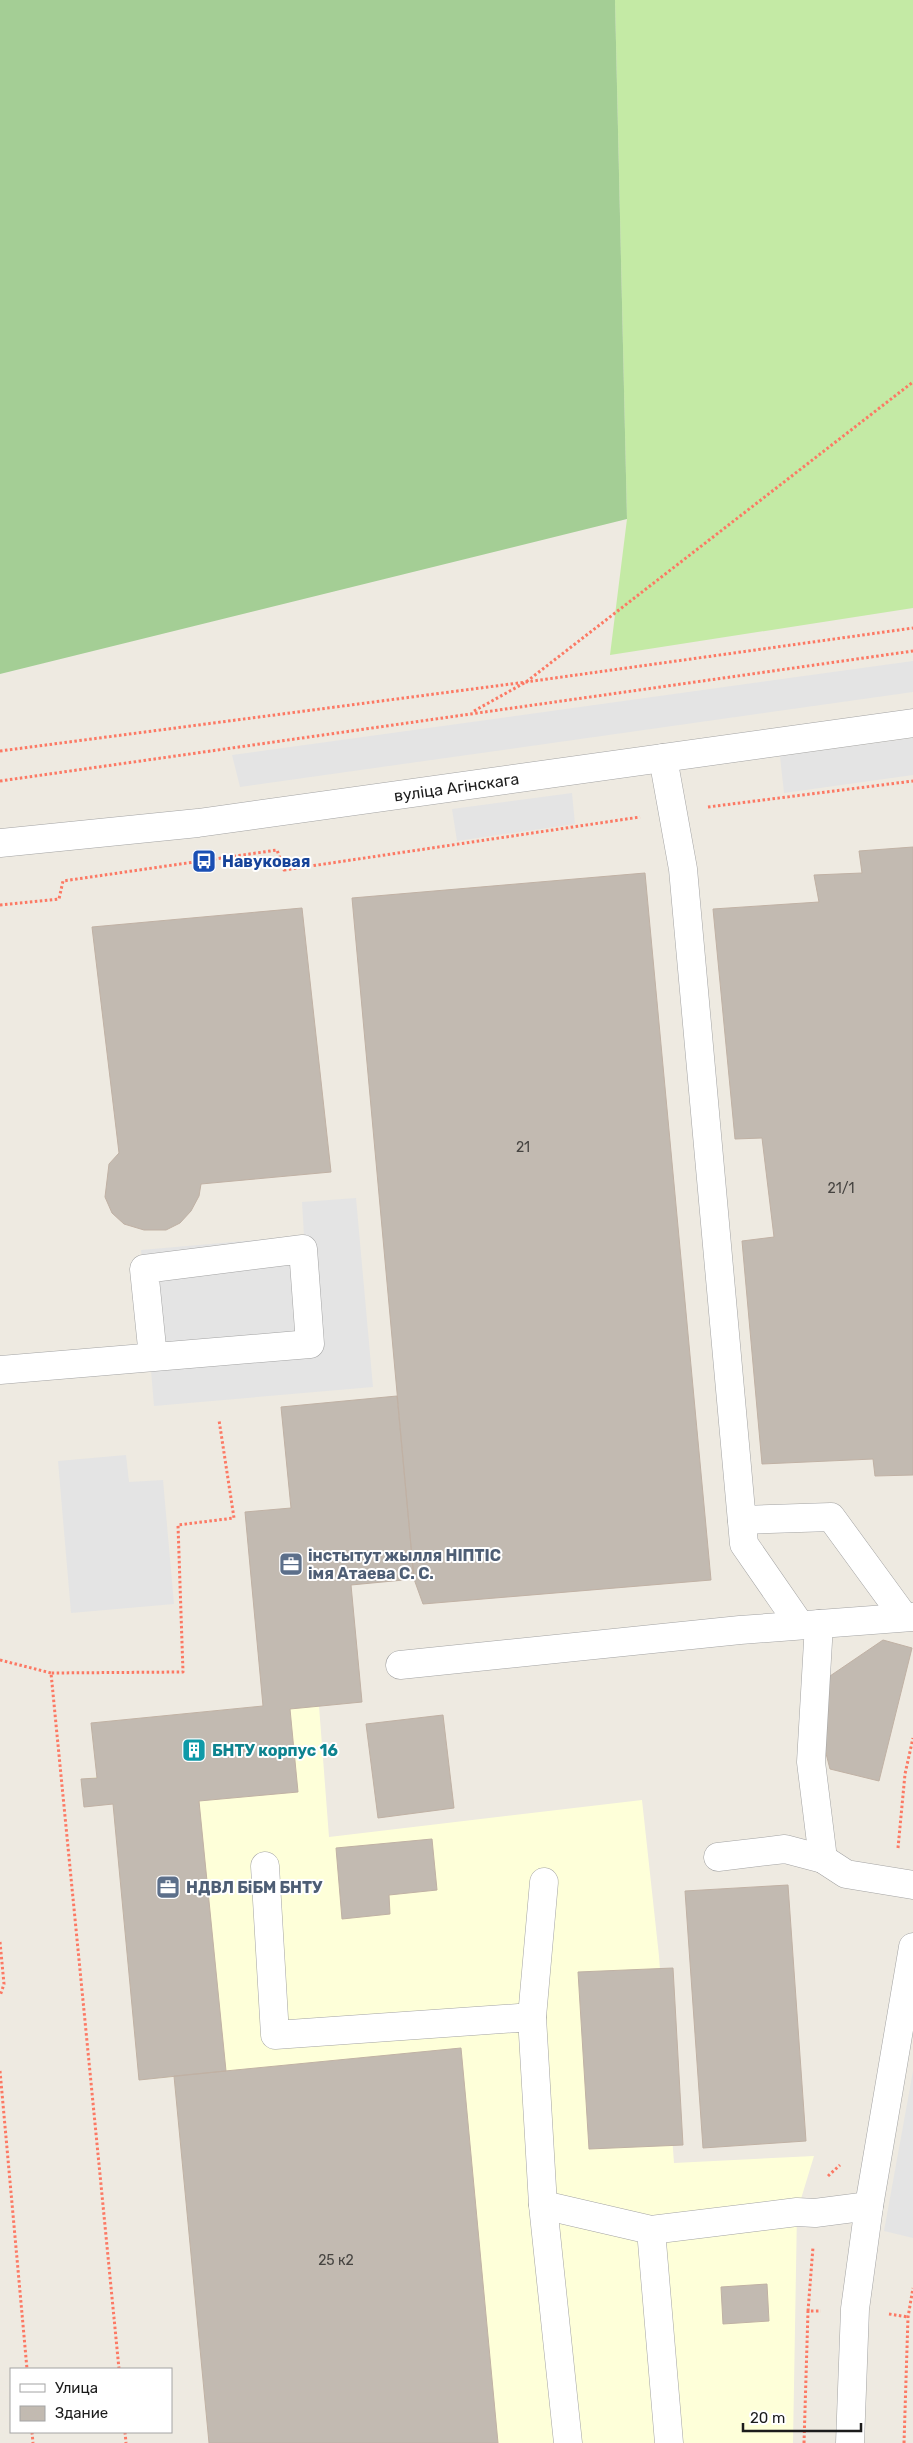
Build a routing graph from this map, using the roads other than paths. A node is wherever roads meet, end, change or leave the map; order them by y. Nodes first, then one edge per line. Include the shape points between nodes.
1 (913, 723) edge
2 (663, 758) junction
3 (0, 843) edge
4 (153, 1357) junction
5 (0, 1370) edge
6 (742, 1520) junction
7 (909, 1617) edge
8 (809, 1625) junction
9 (400, 1665) dead end
10 (718, 1857) dead end
11 (824, 1859) junction
12 (265, 1866) dead end
13 (544, 1882) dead end
14 (913, 1885) edge
15 (913, 1947) edge
16 (532, 2017) junction
17 (543, 2205) junction
18 (868, 2206) junction
19 (651, 2230) junction
20 (568, 2443) edge
21 (669, 2443) edge
22 (850, 2443) edge

1 - 2 street, вуліца Агінскага
2 - 3 street, вуліца Агінскага via 198,823
2 - 6 street via 683,869
4 - 4 street via 144,1269 303,1249 310,1344
4 - 5 street
6 - 7 street via 831,1517
6 - 8 street via 744,1544
7 - 8 street
8 - 9 street
8 - 11 street via 811,1762
10 - 11 street via 785,1849
11 - 14 street via 846,1874
12 - 16 street via 275,2035
13 - 16 street
15 - 18 street
16 - 17 street
17 - 19 street
17 - 20 street
18 - 19 street
18 - 22 street via 855,2309
19 - 21 street

